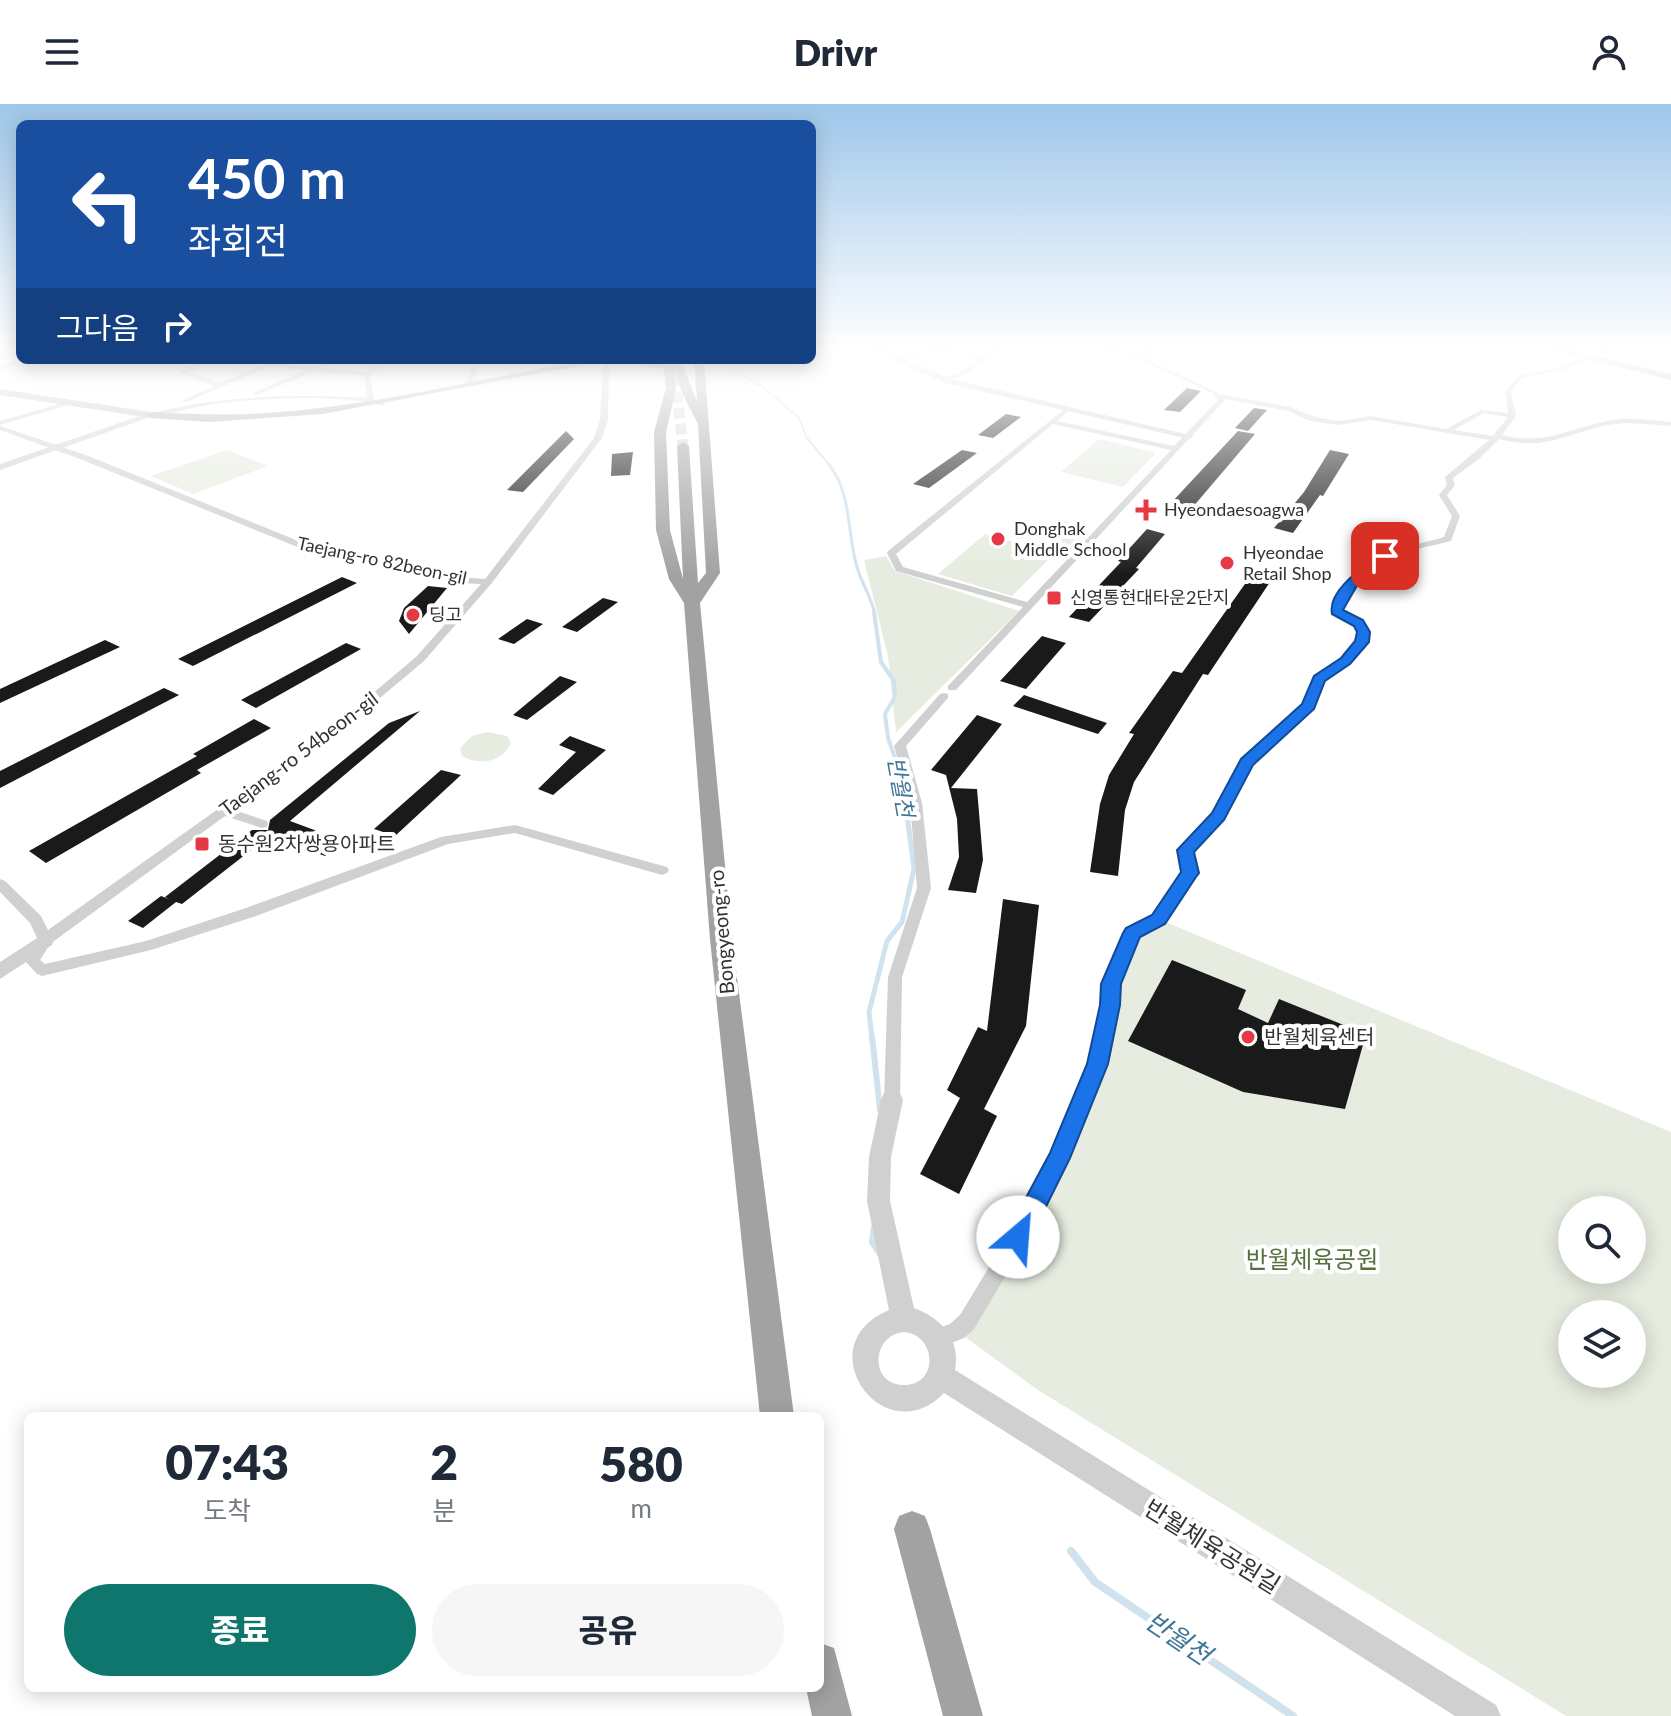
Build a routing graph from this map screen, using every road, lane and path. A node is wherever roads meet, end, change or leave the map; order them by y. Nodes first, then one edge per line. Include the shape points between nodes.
1 (126, 424) edge
2 (602, 424) edge
3 (662, 424) edge
4 (702, 424) edge
5 (704, 424) edge
6 (1049, 424) edge
7 (1062, 424) edge
8 (1139, 424) edge
9 (1200, 424) edge
10 (1407, 424) edge
11 (1459, 424) edge
12 (1506, 424) edge
13 (1602, 424) edge
14 (0, 426) edge
15 (705, 431) junction
16 (1447, 431) junction
17 (1189, 436) junction
18 (1497, 438) junction
19 (683, 446) tunnel mouth
20 (659, 447) junction
21 (59, 449) junction
22 (1176, 449) junction
23 (0, 467) edge
24 (488, 582) junction
25 (692, 603) junction
26 (1030, 606) junction
27 (224, 811) junction
28 (262, 824) dead end
29 (662, 870) dead end
30 (0, 884) edge
31 (45, 940) junction
32 (0, 972) edge
33 (892, 1100) joint
34 (902, 1319) junction
35 (936, 1339) junction
36 (940, 1376) junction
37 (777, 1412) edge
38 (912, 1529) dead end
39 (824, 1680) edge
40 (832, 1716) edge
41 (963, 1716) edge
42 (1485, 1716) edge

1 - 21 street
2 - 24 street, Taejang-ro 54beon-gil via 598,438
3 - 20 highway
4 - 15 highway
5 - 15 highway
6 - 26 street via 891,553 899,569
7 - 22 street
8 - 17 street
9 - 17 street
10 - 16 street
11 - 16 street
12 - 18 street
13 - 18 street via 1543,442
14 - 21 street, Taejang-ro 82beon-gil
15 - 20 highway via 671,436
15 - 25 highway via 713,573
16 - 18 street
17 - 22 street
18 - 35 street via 1449,477 1451,485 1443,495 1456,516 1448,539 1385,556 1346,590 1336,611 1359,623 1362,642 1319,679 1308,706 1246,763 1219,816 1185,850 1190,873 1158,919 1132,933 1111,984 1098,1064 1059,1158 980,1304 957,1331
19 - 25 highway, Bongyeong-ro
20 - 25 highway via 663,530 676,579
21 - 23 street
21 - 24 street, Taejang-ro 82beon-gil via 303,546
22 - 26 street
24 - 27 street, Taejang-ro 54beon-gil via 420,659 333,732
25 - 37 highway, Bongyeong-ro via 721,939
26 - 33 street via 900,746 916,803 924,888 895,977
27 - 28 street
27 - 31 street, Taejang-ro 54beon-gil
29 - 31 street via 515,829 446,840 146,946 42,970 32,961
30 - 31 street via 36,920
31 - 32 street
33 - 34 street via 879,1153 880,1213
34 - 35 street via 922,1324
34 - 36 street via 883,1324 870,1339 866,1357 874,1383 888,1396 906,1400 923,1396
35 - 36 street via 942,1357
36 - 42 street, 반월체육공원길
38 - 41 highway
39 - 40 highway

